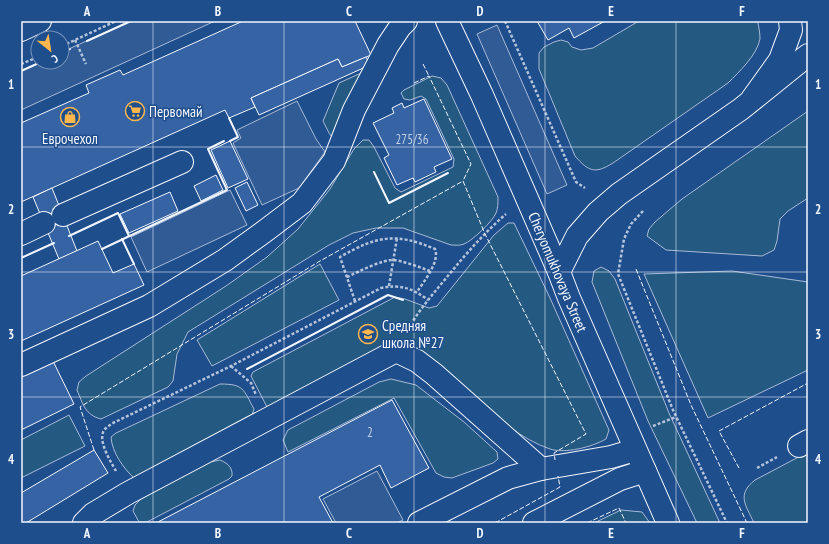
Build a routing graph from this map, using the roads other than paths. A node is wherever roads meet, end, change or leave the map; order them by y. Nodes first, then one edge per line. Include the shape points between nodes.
1 (40, 21) edge
2 (406, 21) edge
3 (790, 21) edge
4 (455, 24) edge
5 (21, 30) edge
6 (808, 55) edge
7 (752, 100) junction
8 (182, 162) dead end
9 (21, 234) edge
10 (559, 272) junction
11 (21, 365) edge
12 (635, 450) junction
13 (540, 469) junction
14 (645, 471) junction
15 (84, 523) edge
16 (419, 523) edge
17 (534, 523) edge
18 (668, 523) edge

1 - 5 main road
2 - 11 main road via 388,45 354,110 334,161 302,203 225,260 149,306
3 - 7 main road via 791,30 780,60
4 - 10 main road, Cheryomukhovaya Street via 482,95
6 - 7 main road
7 - 10 main road via 619,194 598,212 576,236
8 - 9 main road
10 - 12 main road, Cheryomukhovaya Street
12 - 13 main road via 611,457
12 - 14 main road, Cheryomukhovaya Street
13 - 15 main road via 434,374 417,361 396,351 128,493 93,514
13 - 16 main road via 508,478
14 - 17 main road via 620,480
14 - 18 main road, Cheryomukhovaya Street

